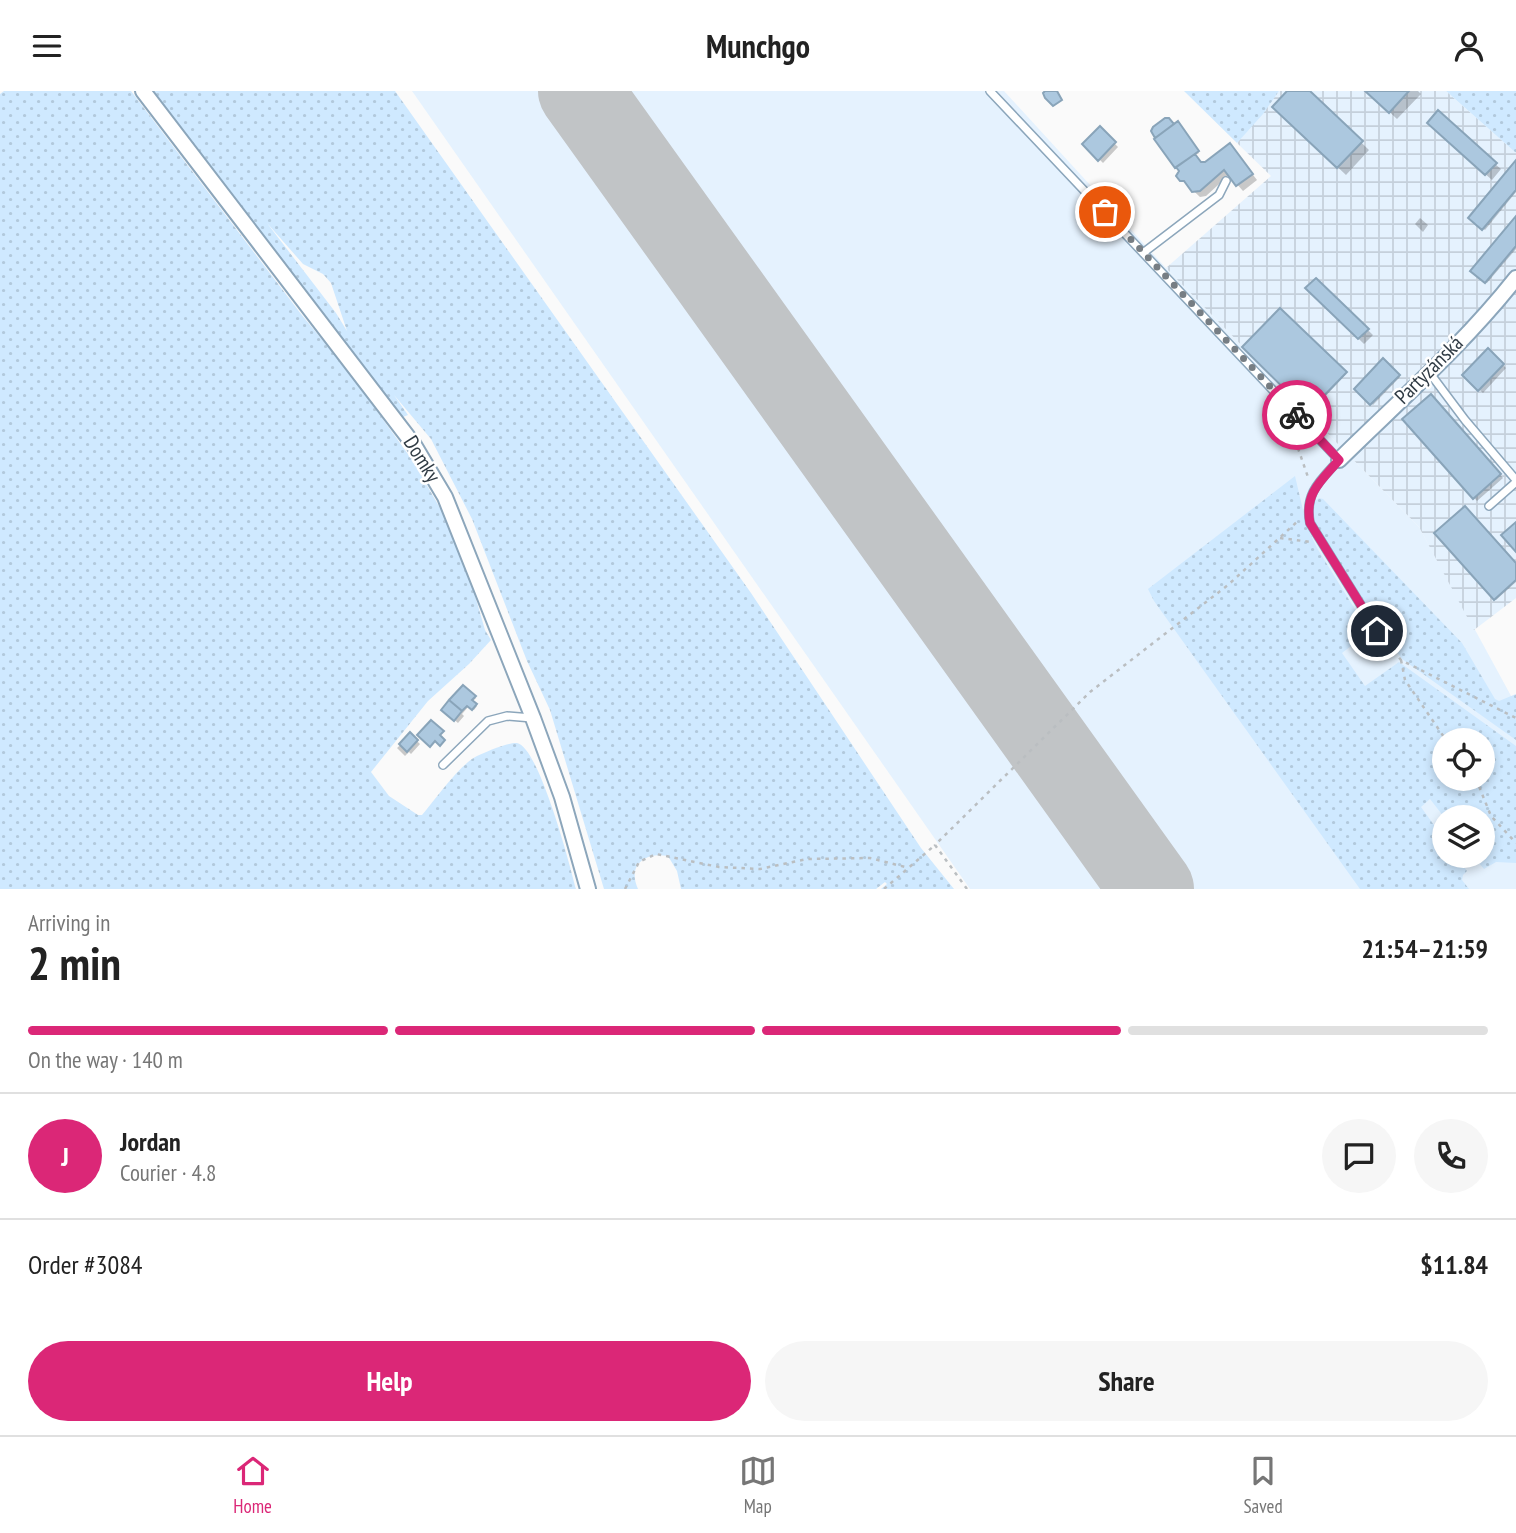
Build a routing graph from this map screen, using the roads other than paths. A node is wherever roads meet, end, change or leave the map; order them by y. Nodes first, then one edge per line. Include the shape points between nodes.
1 (143, 91) edge
2 (990, 91) edge
3 (1226, 181) dead end
4 (1143, 253) junction
5 (1516, 278) edge
6 (1429, 371) junction
7 (1339, 460) junction
8 (1516, 481) edge
9 (1489, 506) dead end
10 (1377, 631) road end
11 (533, 718) junction
12 (443, 765) dead end
13 (588, 889) edge

1 - 11 street, Domky via 415,445 445,497
2 - 4 lane
3 - 4 lane via 1219,195
4 - 7 lane
5 - 6 street, Partyzánská
6 - 7 street, Partyzánská
6 - 8 lane
7 - 10 lane via 1312,490 1310,523
8 - 9 lane
11 - 12 lane via 507,716 488,722
11 - 13 street, Domky

